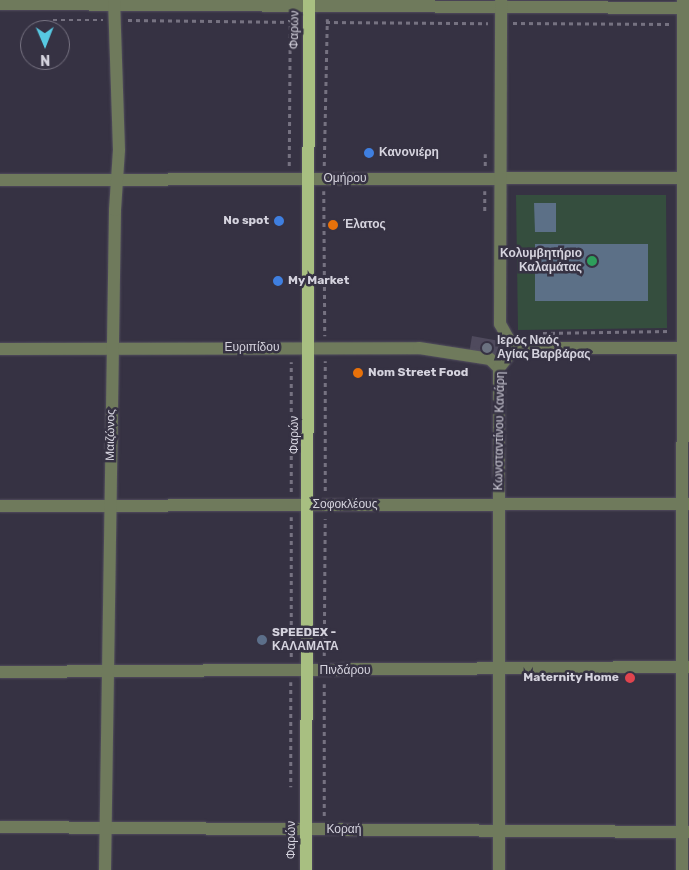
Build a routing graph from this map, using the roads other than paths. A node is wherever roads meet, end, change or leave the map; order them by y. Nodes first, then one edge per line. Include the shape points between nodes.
1 (114, 2) edge
2 (309, 3) edge
3 (501, 3) edge
4 (0, 4) edge
5 (685, 5) edge
6 (686, 178) edge
7 (118, 179) junction
8 (307, 179) junction
9 (500, 179) junction
10 (0, 180) edge
11 (112, 348) junction
12 (309, 348) junction
13 (513, 348) junction
14 (686, 348) edge
15 (0, 349) edge
16 (499, 368) junction
17 (686, 504) edge
18 (308, 505) junction
19 (500, 505) junction
20 (0, 506) edge
21 (110, 506) junction
22 (686, 668) edge
23 (500, 670) junction
24 (307, 671) junction
25 (0, 672) edge
26 (108, 672) junction
27 (0, 827) edge
28 (105, 828) junction
29 (306, 830) junction
30 (499, 831) junction
31 (686, 832) edge
32 (105, 870) edge
33 (306, 870) edge
34 (499, 870) edge
35 (682, 870) edge

1 - 2 street via 290,6
1 - 4 street
1 - 7 street, Μαιζώνος
2 - 3 street via 327,6
2 - 8 main road, Φαρών
3 - 5 street
3 - 9 street
5 - 6 street
6 - 9 street, Ομήρου
6 - 14 street via 683,330
7 - 8 street, Ομήρου
7 - 10 street, Ομήρου
7 - 11 street, Μαιζώνος
8 - 9 street, Ομήρου
8 - 12 main road, Φαρών
9 - 13 street via 500,324
11 - 12 street, Ευριπίδου
11 - 15 street, Ευριπίδου
11 - 21 street, Μαιζώνος
12 - 16 street, Ευριπίδου via 436,350 490,360
12 - 18 main road, Φαρών
13 - 14 street
13 - 16 street, Κωνσταντίνου Κανάρη
14 - 17 street
16 - 19 street, Κωνσταντίνου Κανάρη
17 - 19 street, Σοφοκλέους
17 - 22 street
18 - 19 street, Σοφοκλέους
18 - 21 street, Σοφοκλέους
18 - 24 main road, Φαρών
19 - 23 street, Κωνσταντίνου Κανάρη
20 - 21 street, Σοφοκλέους
21 - 26 street, Μαιζώνος
22 - 23 street, Πινδάρου
22 - 31 street
23 - 24 street, Πινδάρου
23 - 30 street, Κωνσταντίνου Κανάρη
24 - 26 street, Πινδάρου
24 - 29 main road, Φαρών
25 - 26 street, Πινδάρου
26 - 28 street, Μαιζώνος
27 - 28 street, Κοραή
28 - 29 street, Κοραή
28 - 32 street, Μαιζώνος
29 - 30 street, Κοραή
29 - 33 main road, Φαρών
30 - 31 street, Κοραή
30 - 34 street, Κωνσταντίνου Κανάρη
31 - 35 street

